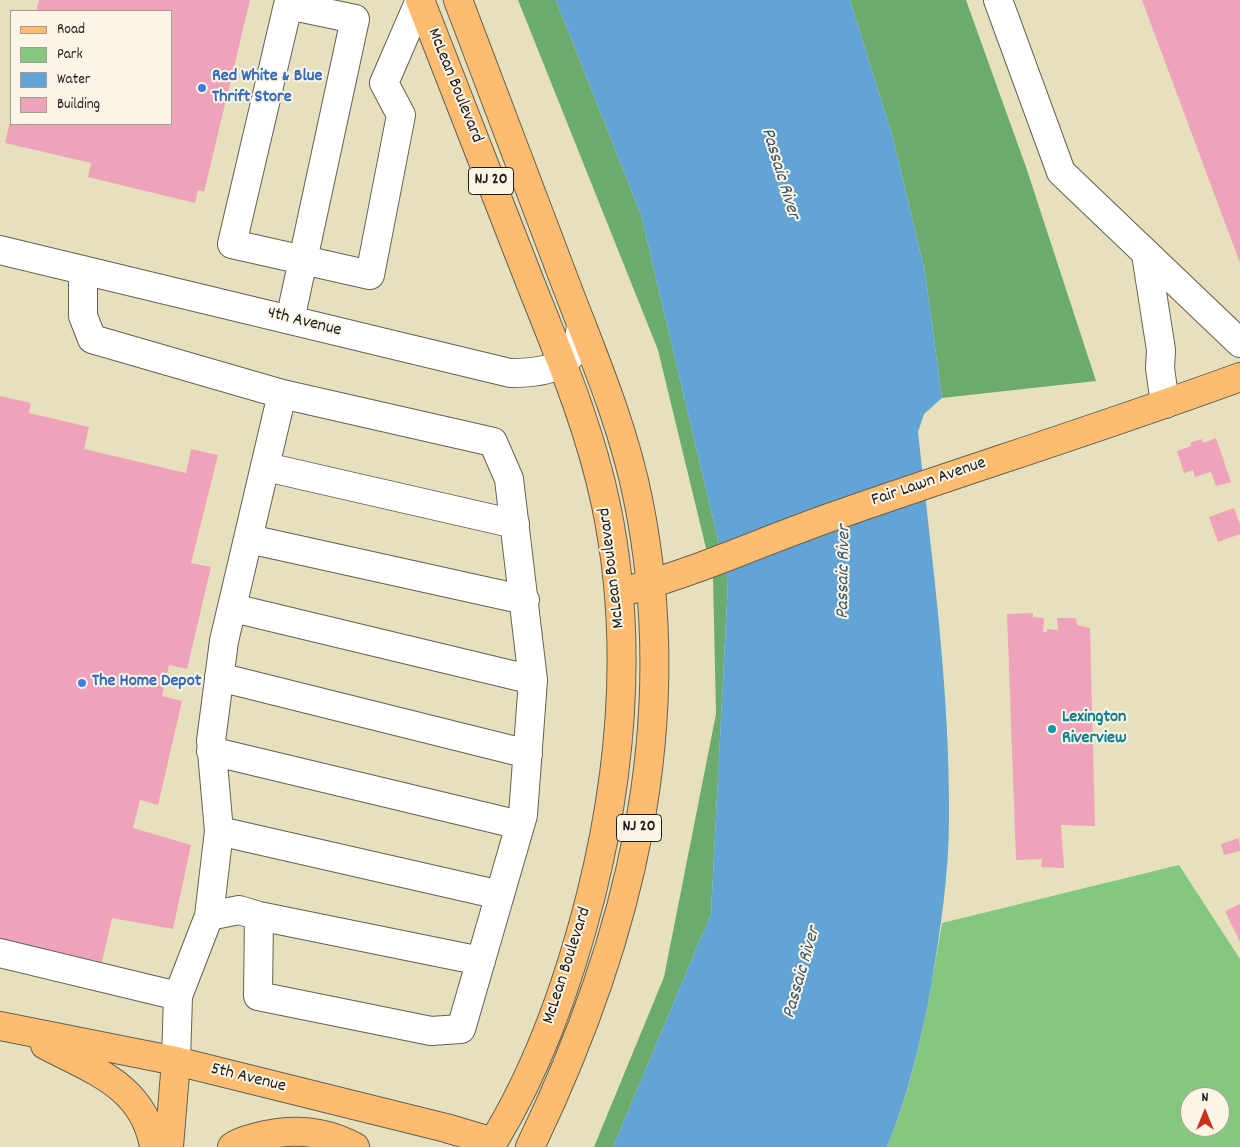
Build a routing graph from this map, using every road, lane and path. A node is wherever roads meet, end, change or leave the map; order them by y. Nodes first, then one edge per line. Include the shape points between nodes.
1 (420, 0) edge
2 (458, 0) edge
3 (998, 0) edge
4 (344, 72) junction
5 (384, 83) junction
6 (0, 250) edge
7 (1146, 254) junction
8 (303, 260) junction
9 (83, 270) junction
10 (290, 320) junction
11 (582, 324) junction
12 (1240, 343) edge
13 (562, 363) junction
14 (1240, 377) edge
15 (282, 394) junction
16 (1165, 404) junction
17 (266, 467) junction
18 (515, 524) junction
19 (249, 539) junction
20 (660, 581) junction
21 (619, 592) junction
22 (525, 600) junction
23 (233, 608) junction
24 (219, 677) junction
25 (533, 680) junction
26 (212, 750) junction
27 (528, 754) junction
28 (520, 825) junction
29 (219, 831) junction
30 (500, 895) junction
31 (209, 916) junction
32 (259, 916) junction
33 (0, 953) edge
34 (481, 961) junction
35 (178, 996) junction
36 (9, 1028) edge
37 (176, 1061) junction
38 (492, 1145) edge
39 (154, 1147) edge
40 (170, 1147) edge
41 (232, 1147) edge
42 (355, 1147) edge
43 (530, 1147) edge

1 - 5 street
1 - 13 main road, McLean Boulevard / NJ 20
2 - 11 main road, McLean Boulevard / NJ 20
3 - 7 street via 1061,172
4 - 5 street
4 - 8 street
4 - 8 street via 355,19 288,6 232,244
5 - 8 street via 401,114 370,275
6 - 9 street, 4th Avenue
7 - 12 street
7 - 16 street via 1162,350 1160,368
8 - 10 street
9 - 10 street, 4th Avenue
9 - 15 street via 83,316 92,339
10 - 13 street, 4th Avenue via 510,373 535,372
11 - 13 street via 575,353
11 - 20 main road, McLean Boulevard / NJ 20 via 625,448 646,544
13 - 21 main road, McLean Boulevard / NJ 20 via 601,486
14 - 16 main road, Fair Lawn Avenue
15 - 17 street
15 - 18 street via 493,442 509,479
16 - 20 main road, Fair Lawn Avenue via 837,515
17 - 18 street
17 - 19 street
18 - 22 street
19 - 22 street
19 - 23 street
20 - 21 main road, Fair Lawn Avenue
20 - 43 main road, McLean Boulevard / NJ 20 via 651,749 629,875 616,929 587,1019
21 - 38 main road, McLean Boulevard / NJ 20 via 622,649 618,746 596,877 556,1007 517,1100
22 - 25 street
23 - 24 street
23 - 25 street
24 - 26 street via 210,741
24 - 27 street
25 - 27 street
26 - 28 street
26 - 29 street
27 - 28 street
28 - 30 street
29 - 30 street
29 - 31 street
30 - 34 street
31 - 32 street via 239,910
31 - 35 street
32 - 34 street
32 - 34 street via 258,996 431,1031 461,1029
33 - 35 street
35 - 37 street
36 - 37 main road, 5th Avenue
36 - 39 main road via 124,1089 139,1105 148,1122
37 - 38 main road, 5th Avenue via 446,1128
37 - 40 main road
41 - 42 main road via 238,1142 274,1133 308,1131 338,1137

